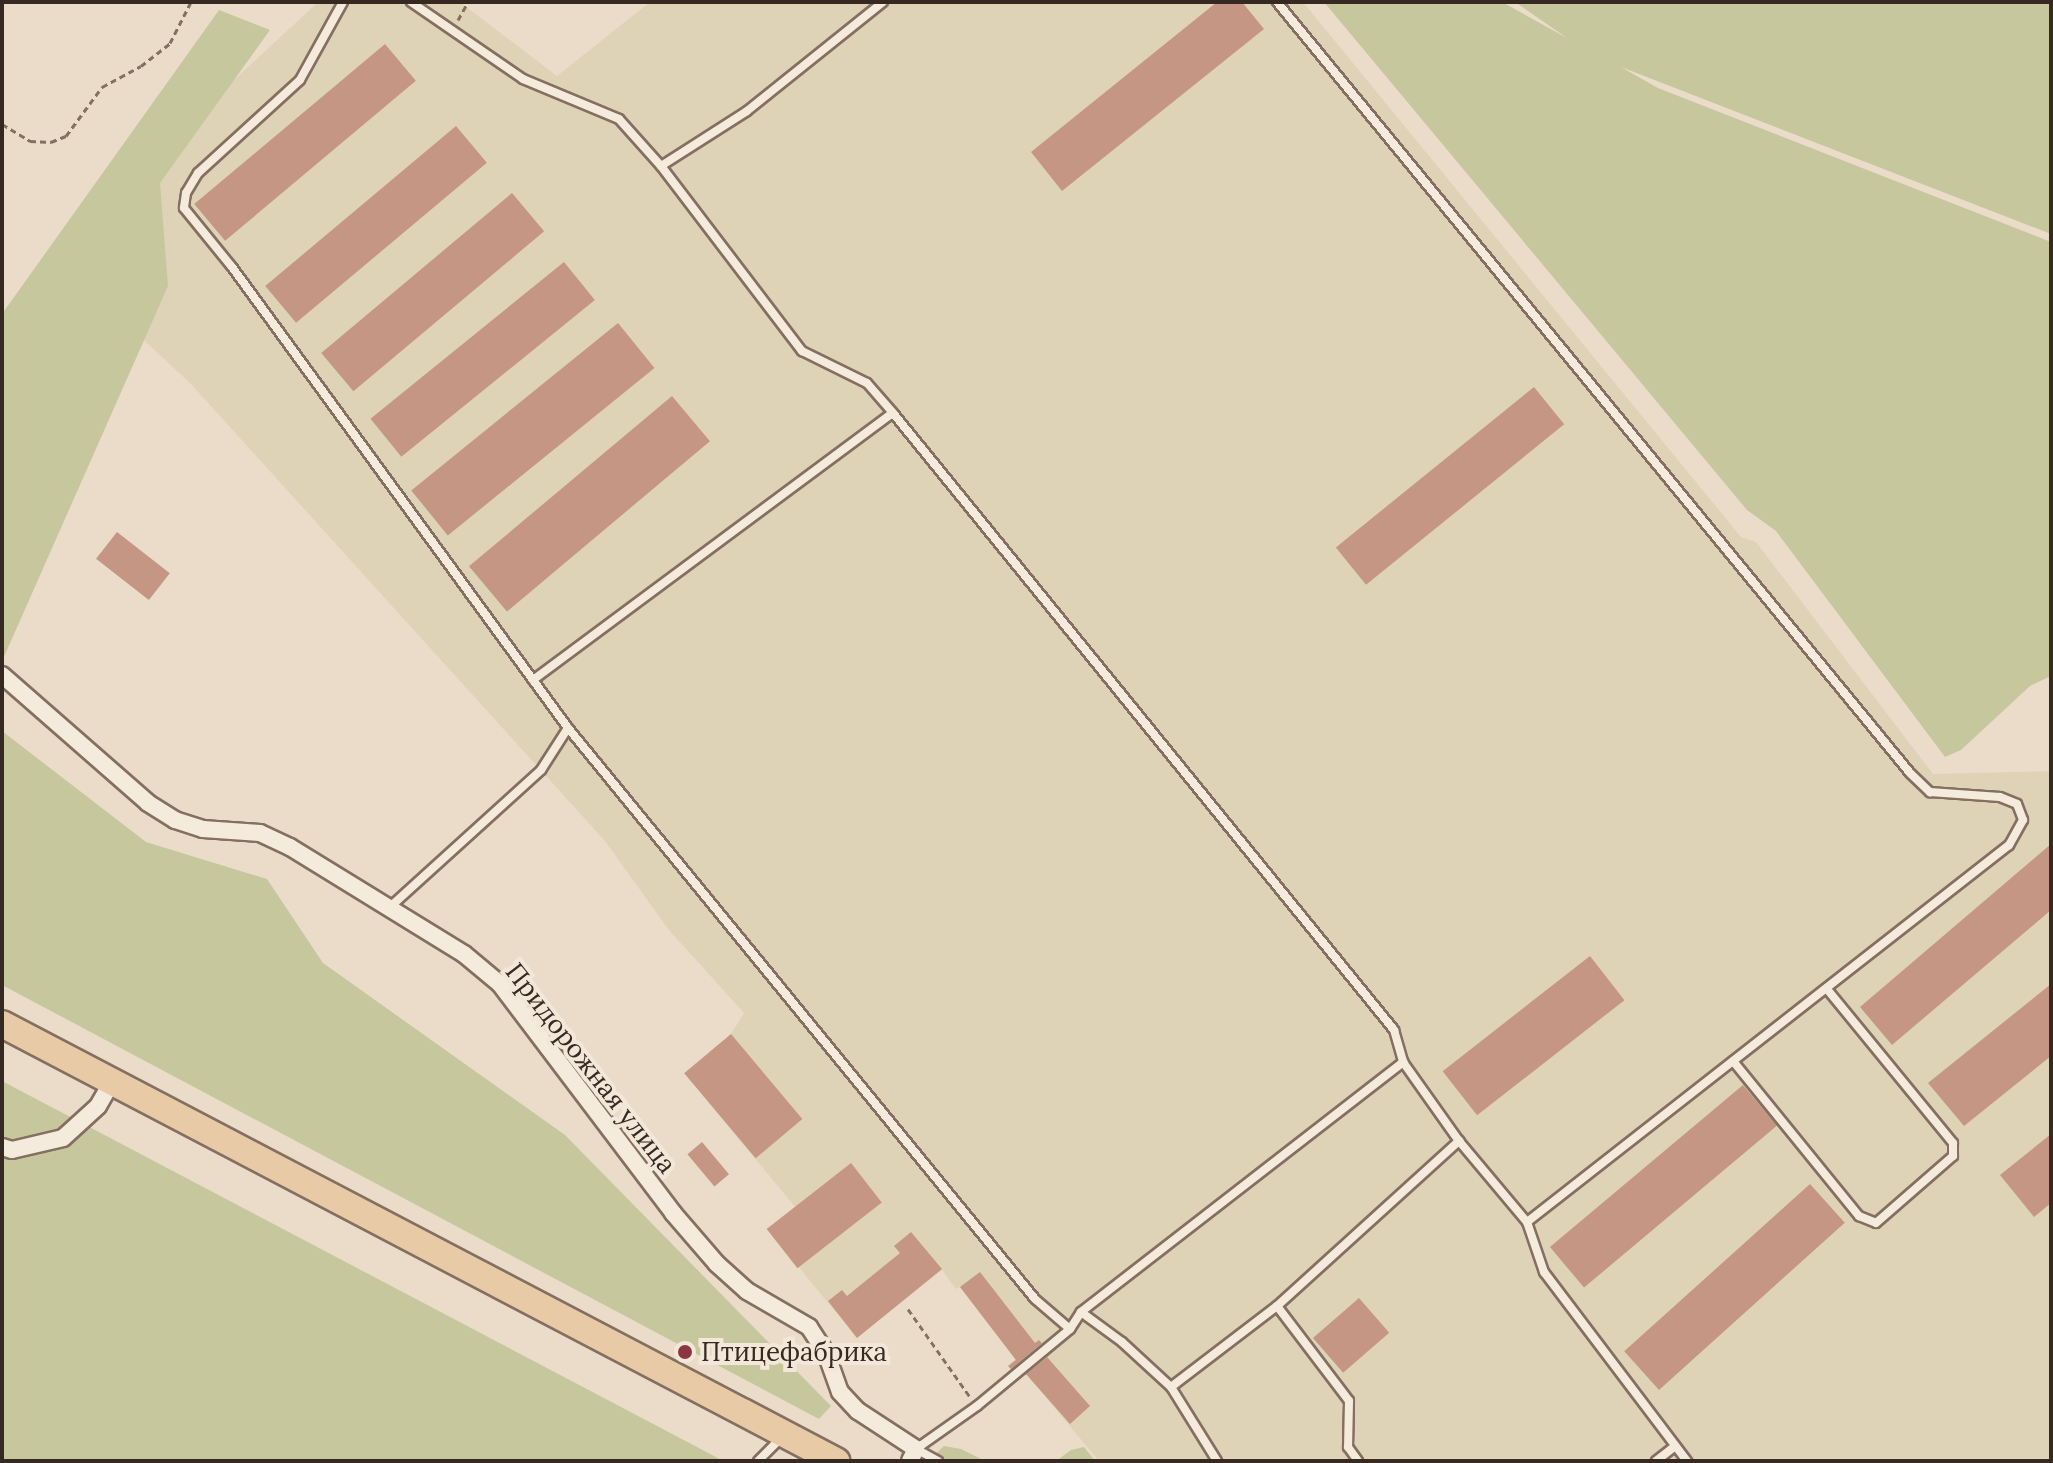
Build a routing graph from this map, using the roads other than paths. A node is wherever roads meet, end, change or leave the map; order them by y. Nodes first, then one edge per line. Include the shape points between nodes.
1 (343, 2) edge
2 (411, 2) edge
3 (883, 2) edge
4 (1277, 2) edge
5 (661, 166) junction
6 (893, 413) junction
7 (2, 675) edge
8 (533, 680) junction
9 (568, 728) junction
10 (390, 907) junction
11 (1826, 988) junction
12 (2, 1024) edge
13 (1733, 1061) junction
14 (1403, 1062) junction
15 (112, 1082) junction
16 (1459, 1141) junction
17 (2, 1147) edge
18 (1527, 1222) junction
19 (1277, 1306) junction
20 (1081, 1312) junction
21 (1070, 1329) junction
22 (1171, 1387) junction
23 (785, 1434) junction
24 (1675, 1446) junction
25 (913, 1455) edge
26 (758, 1461) edge
27 (836, 1461) edge
28 (938, 1461) edge
29 (1217, 1461) edge
30 (1358, 1461) edge
31 (1656, 1461) edge
32 (1687, 1461) edge

1 - 8 lane via 300,80 198,173 184,208
2 - 5 lane via 523,79 619,119
3 - 5 lane via 747,111
4 - 11 lane via 1910,773 1930,792 2000,797 2017,804 2023,820 2009,845
5 - 6 lane via 802,351 867,383
6 - 8 lane
6 - 14 lane via 1394,1030
7 - 10 street, Придорожная улица via 148,803 175,820 203,829 260,833
8 - 9 lane
9 - 10 lane via 541,770
9 - 21 lane via 1035,1299
10 - 25 street, Придорожная улица via 500,984 717,1264 747,1291 809,1327 826,1353 840,1392
11 - 13 lane
11 - 13 lane via 1953,1143 1953,1156 1876,1223 1859,1216
12 - 15 main road
13 - 18 lane
14 - 16 lane
14 - 20 lane
15 - 17 street via 98,1106 63,1138 12,1150
15 - 23 main road
16 - 18 lane
16 - 19 lane
18 - 24 lane via 1544,1272
19 - 22 lane
19 - 30 lane via 1349,1401 1348,1447
20 - 21 lane
20 - 22 lane
21 - 25 lane
22 - 29 lane
23 - 26 lane
23 - 27 main road
24 - 31 lane
24 - 32 lane
25 - 28 lane

